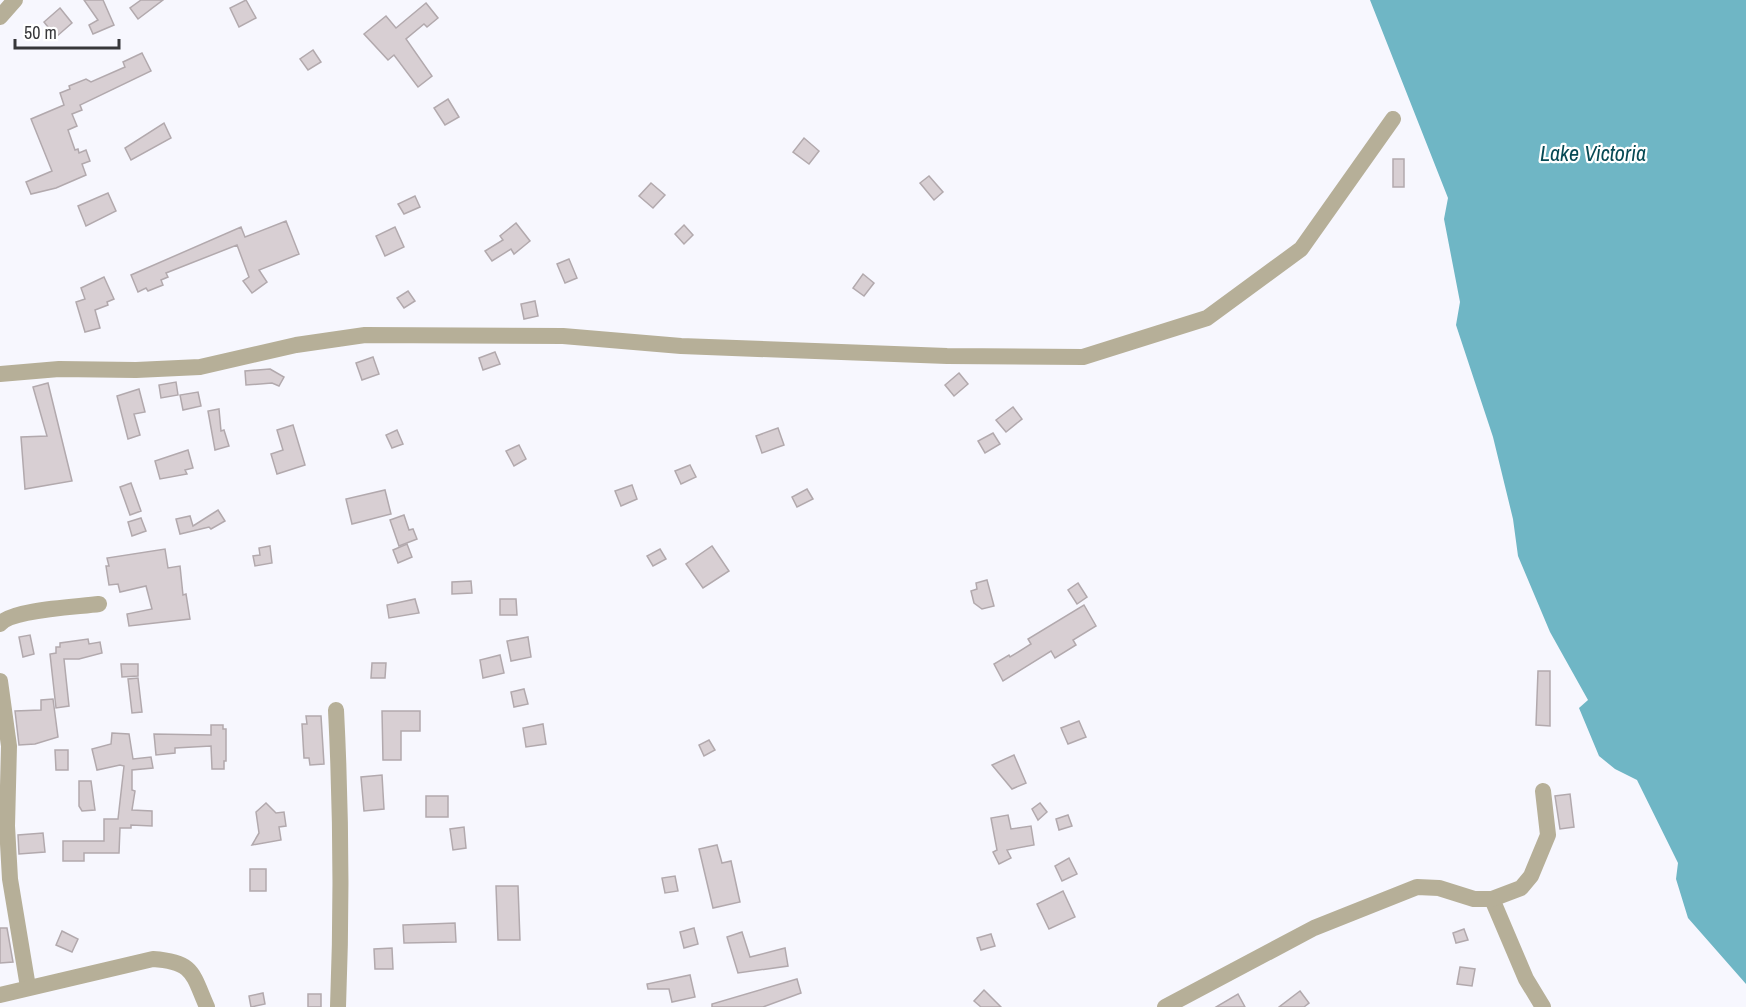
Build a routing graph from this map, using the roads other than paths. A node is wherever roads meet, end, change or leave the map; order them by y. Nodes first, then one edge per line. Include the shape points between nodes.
1 (15, 0) edge
2 (0, 17) edge
3 (1393, 119) dead end
4 (0, 374) edge
5 (99, 604) dead end
6 (0, 624) edge
7 (0, 681) edge
8 (336, 710) dead end
9 (1543, 791) dead end
10 (1492, 899) junction
11 (28, 987) junction
12 (0, 995) edge
13 (207, 1007) edge
14 (338, 1007) edge
15 (1165, 1007) edge
16 (1543, 1007) edge

1 - 2 street
3 - 4 street via 1301,249 1207,318 1083,357 936,356 681,346 563,336 365,335 296,345 200,367
5 - 6 street via 26,614 4,619
7 - 11 street via 9,746 10,879
8 - 14 street via 341,940
9 - 10 street via 1548,834 1531,876 1521,888
10 - 15 street via 1417,887 1314,928
10 - 16 street
11 - 12 street
11 - 13 street via 123,964 153,959 174,961 189,968

